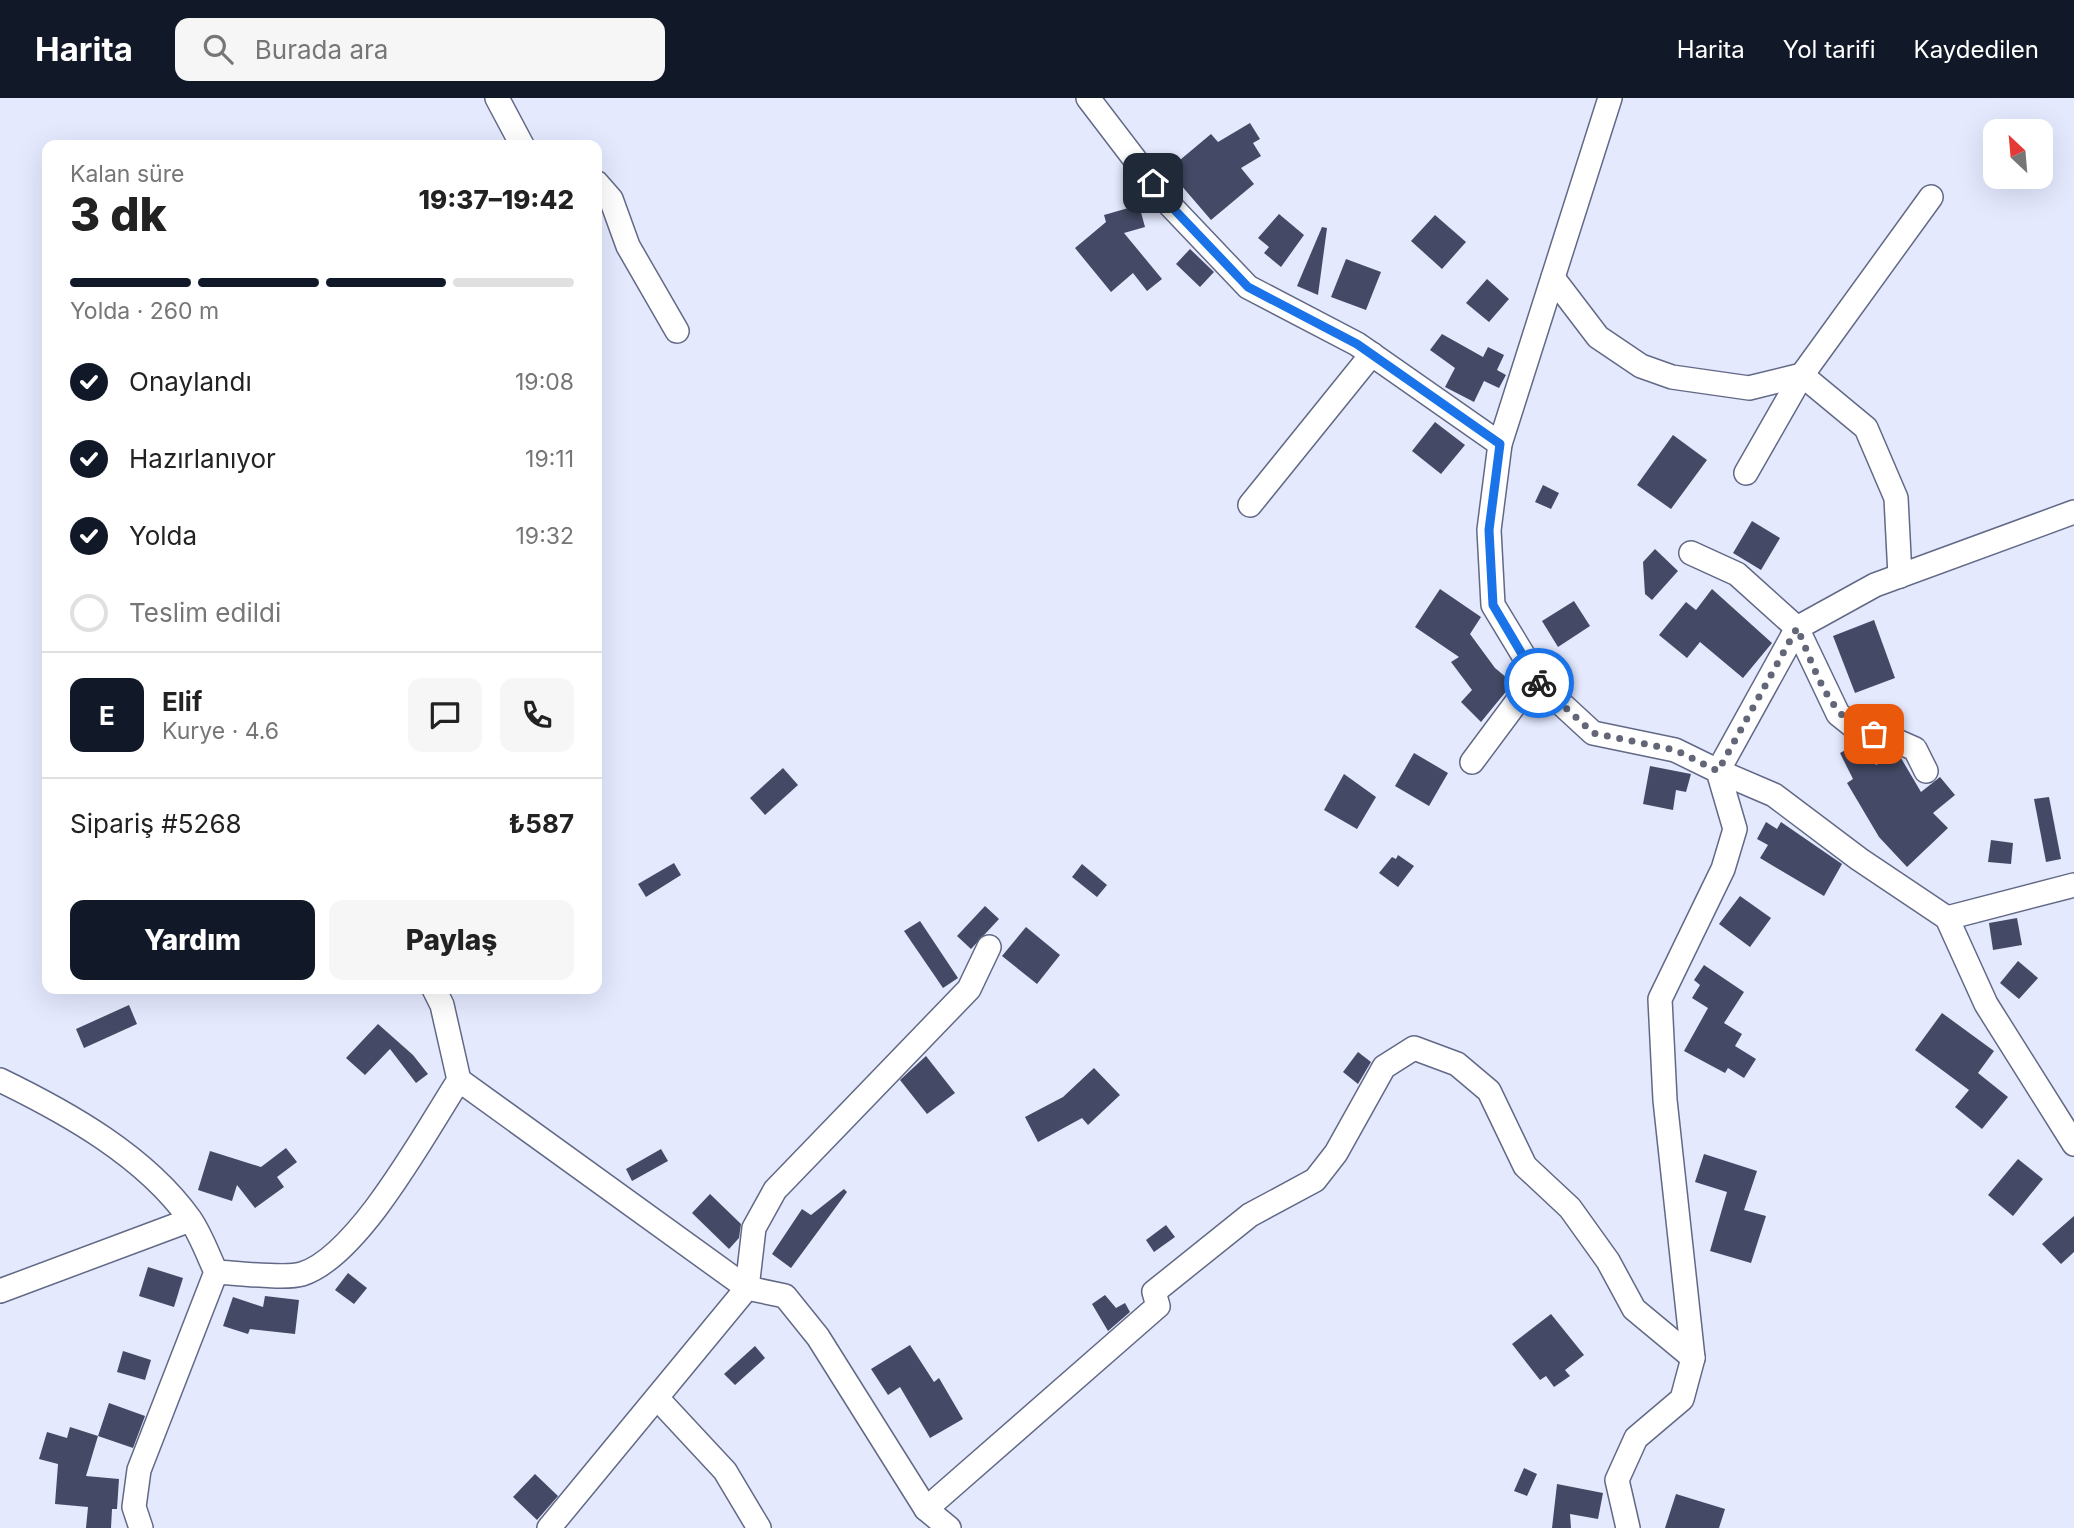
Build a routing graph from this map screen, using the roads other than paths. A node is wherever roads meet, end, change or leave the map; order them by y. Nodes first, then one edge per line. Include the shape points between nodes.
1 (497, 98) edge
2 (1088, 98) edge
3 (1610, 98) edge
4 (519, 140) edge
5 (602, 189) edge
6 (1931, 197) dead end
7 (1553, 278) junction
8 (677, 331) dead end
9 (1372, 354) junction
10 (1802, 375) junction
11 (1500, 444) junction
12 (1745, 473) dead end
13 (1250, 506) dead end
14 (2072, 516) edge
15 (1691, 553) dead end
16 (1900, 576) junction
17 (1797, 628) junction
18 (1536, 676) junction
19 (1472, 762) dead end
20 (1718, 771) junction
21 (1926, 771) dead end
22 (2074, 884) edge
23 (1947, 918) junction
24 (989, 947) dead end
25 (436, 994) edge
26 (0, 1080) edge
27 (460, 1080) junction
28 (2074, 1144) edge
29 (190, 1220) junction
30 (216, 1272) junction
31 (747, 1288) junction
32 (0, 1291) edge
33 (1693, 1358) junction
34 (659, 1399) junction
35 (926, 1509) junction
36 (141, 1528) edge
37 (549, 1528) edge
38 (759, 1528) edge
39 (949, 1528) edge
40 (1629, 1528) edge

1 - 4 street
2 - 9 street via 1169,204 1248,287
3 - 7 street
5 - 8 street via 611,200 628,246
6 - 10 street
7 - 10 street via 1598,337 1641,366 1672,377 1749,388
7 - 11 street
9 - 11 street
9 - 13 street
10 - 12 street
10 - 16 street via 1866,428 1896,498
11 - 18 street via 1489,530 1493,605
14 - 16 street
15 - 17 street via 1737,574
16 - 17 street
17 - 20 street
17 - 21 street via 1838,713 1858,730 1916,749
18 - 19 street
18 - 20 street via 1593,733 1675,750
20 - 23 street via 1774,795
20 - 33 street via 1735,829 1723,869 1660,999 1665,1100
22 - 23 street
23 - 28 street via 1986,1004
24 - 31 street via 969,989 775,1190 754,1228
25 - 27 street
26 - 29 street via 108,1142 149,1175
27 - 30 street via 371,1215 329,1260 301,1275
27 - 31 street
29 - 30 street
29 - 32 street
30 - 36 street via 139,1470 134,1507
31 - 34 street
31 - 35 street via 786,1296 818,1337
33 - 35 street via 1633,1309 1608,1261 1570,1208 1525,1166 1489,1091 1457,1064 1414,1048 1384,1068 1336,1153 1315,1180 1250,1215 1154,1292 1158,1306
33 - 40 street via 1682,1399 1636,1438 1617,1480
34 - 37 street
34 - 38 street via 725,1471
35 - 39 street

